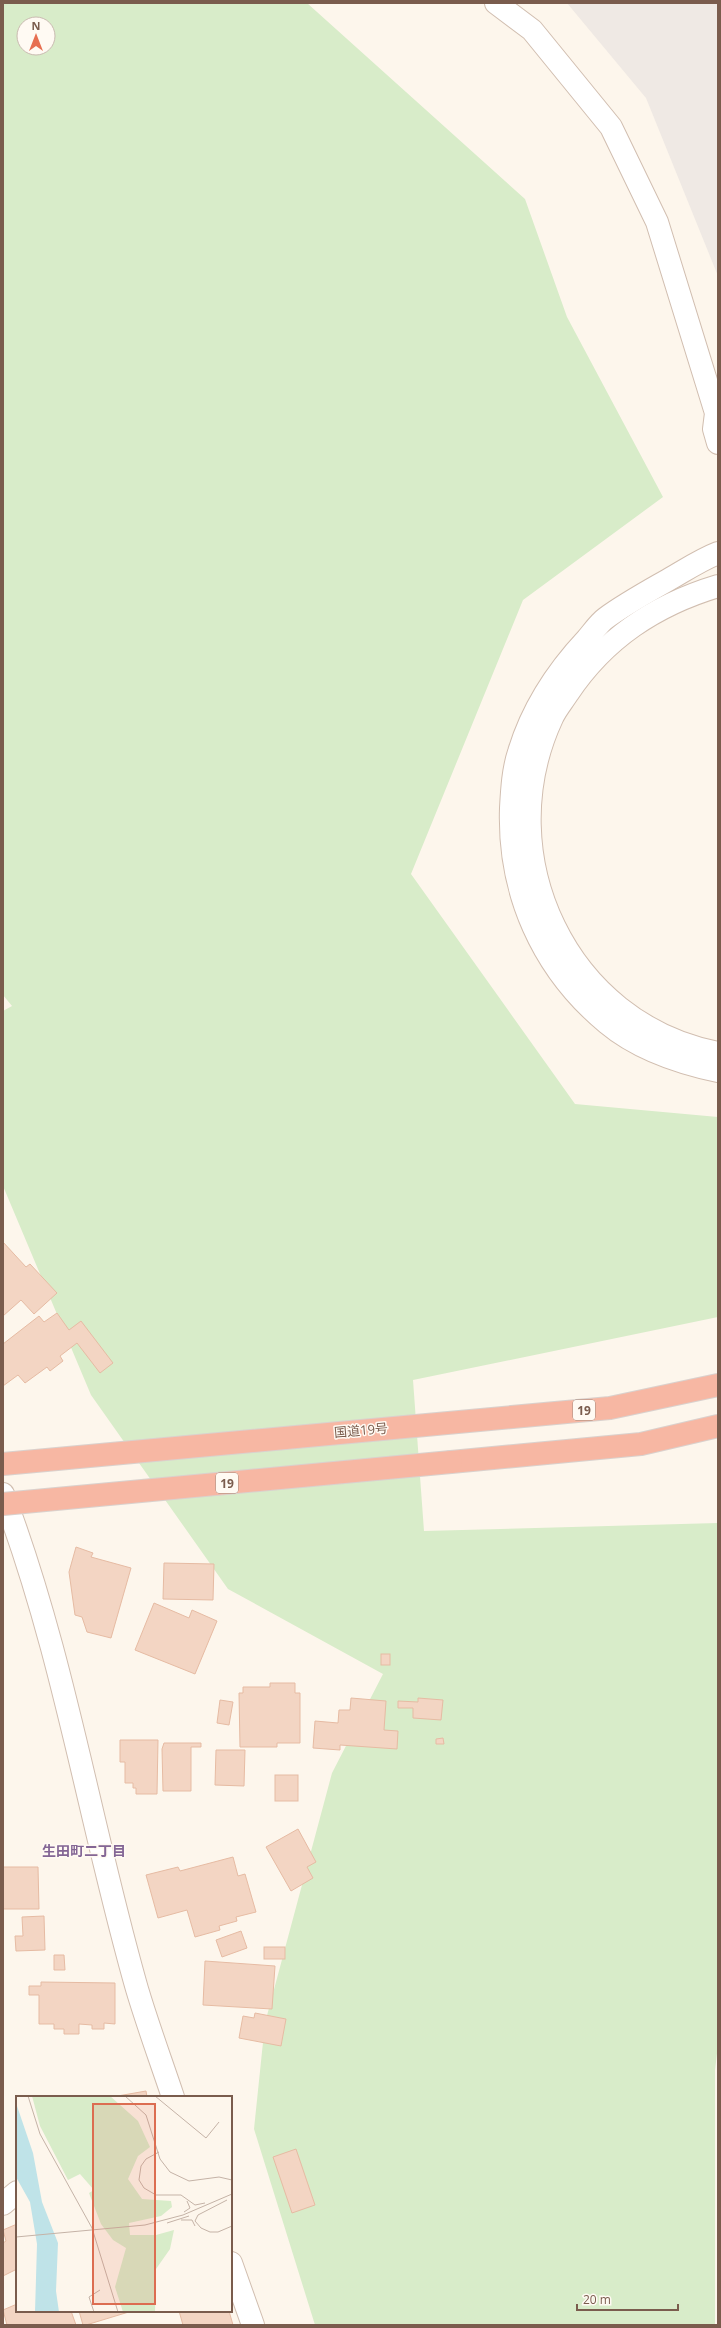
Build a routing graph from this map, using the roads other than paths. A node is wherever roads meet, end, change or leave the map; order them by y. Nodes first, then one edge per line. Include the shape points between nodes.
1 (496, 3) edge
2 (717, 413) edge
3 (718, 443) edge
4 (718, 553) edge
5 (718, 586) edge
6 (718, 1053) edge
7 (718, 1071) edge
8 (718, 1385) edge
9 (718, 1426) edge
10 (3, 1464) edge
11 (3, 1494) edge
12 (3, 1504) edge
13 (173, 2096) edge
14 (16, 2193) edge
15 (3, 2204) edge
16 (232, 2266) edge
17 (253, 2325) edge

1 - 2 street via 532,30 611,127 657,222
2 - 3 street via 714,429
4 - 7 street via 605,619 567,661 536,707 518,752 512,787 511,850 517,883 529,920 547,955 575,992 608,1024 650,1049 692,1065
5 - 6 street via 669,603 617,636 582,672 550,724 537,759 529,816 537,880 546,912 566,948 590,982 622,1009 658,1033 697,1049
8 - 10 highway, 国道19号 / 19 via 610,1408
9 - 12 highway, 19, bridge via 641,1444
11 - 13 street via 26,1554 137,1990
14 - 15 street
16 - 17 street

